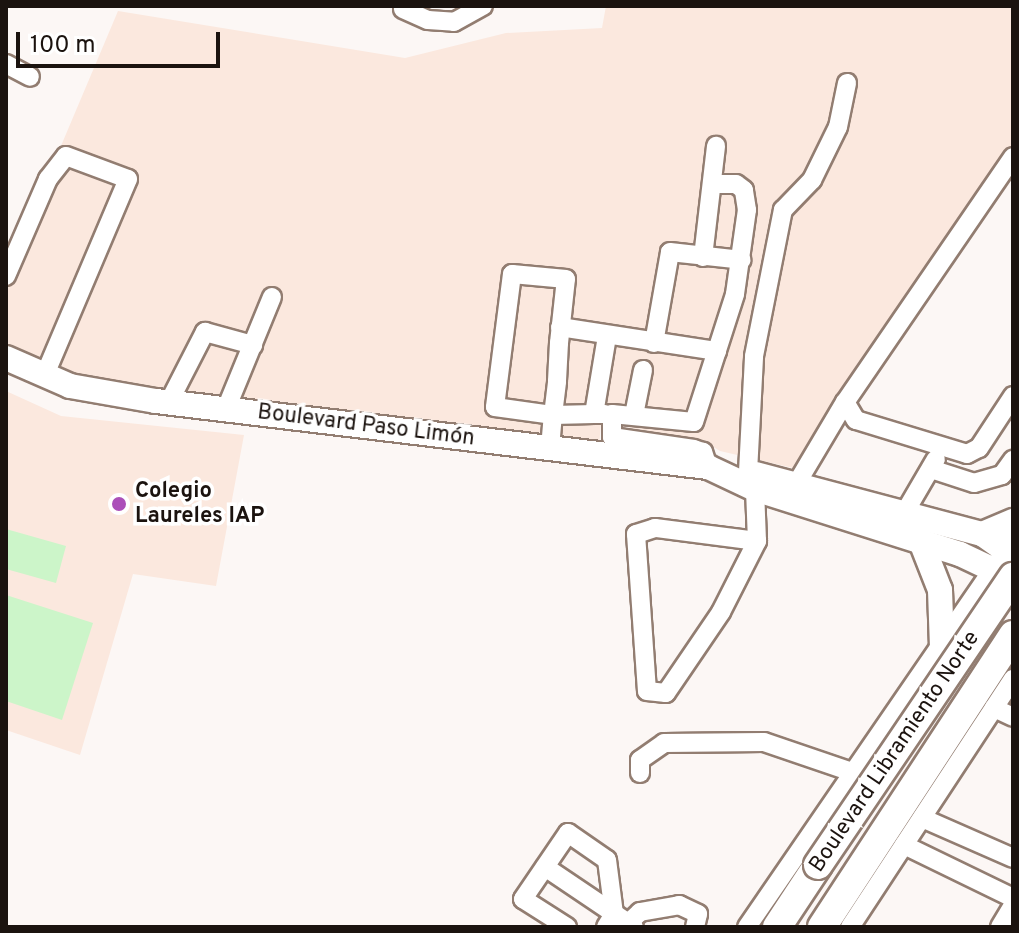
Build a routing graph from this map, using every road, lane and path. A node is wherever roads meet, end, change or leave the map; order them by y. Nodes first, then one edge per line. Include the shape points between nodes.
1 (384, 6) edge
2 (483, 6) edge
3 (403, 8) edge
4 (6, 64) edge
5 (30, 77) dead end
6 (847, 83) dead end
7 (716, 146) dead end
8 (1013, 157) edge
9 (713, 184) junction
10 (703, 257) junction
11 (742, 260) junction
12 (6, 276) edge
13 (272, 297) dead end
14 (560, 327) junction
15 (607, 336) junction
16 (654, 343) junction
17 (253, 345) junction
18 (717, 351) junction
19 (6, 358) edge
20 (643, 370) dead end
21 (45, 375) junction
22 (1013, 396) edge
23 (169, 402) junction
24 (845, 402) junction
25 (226, 409) junction
26 (603, 414) junction
27 (553, 415) junction
28 (634, 415) junction
29 (943, 446) junction
30 (550, 448) junction
31 (1013, 460) edge
32 (931, 469) junction
33 (735, 476) junction
34 (792, 491) junction
35 (905, 512) junction
36 (1013, 521) edge
37 (982, 534) junction
38 (757, 541) junction
39 (922, 544) junction
40 (1008, 564) edge
41 (1013, 635) edge
42 (942, 648) junction
43 (1013, 679) edge
44 (994, 708) junction
45 (1013, 717) edge
46 (852, 772) junction
47 (640, 773) dead end
48 (922, 818) junction
49 (904, 845) junction
50 (1013, 858) edge
51 (545, 867) junction
52 (1013, 898) edge
53 (1013, 905) edge
54 (621, 923) edge
55 (567, 927) edge
56 (695, 927) edge
57 (747, 927) edge
58 (777, 927) edge
59 (822, 927) edge
60 (850, 927) edge
61 (1000, 927) edge

1 - 3 street
2 - 3 street via 454,22 428,20
4 - 5 street
6 - 33 street via 838,127 812,180 783,210
7 - 9 street
8 - 24 street
9 - 10 street
9 - 11 street via 736,184 744,190
10 - 11 street
10 - 16 street via 670,252
11 - 18 street
12 - 21 street via 48,179 66,156 128,179
13 - 17 street
14 - 15 street
14 - 27 street
14 - 27 street via 566,279 512,274 495,407
15 - 16 street
15 - 26 street
16 - 18 street
17 - 23 street via 205,332
17 - 25 street
18 - 28 street via 694,422
19 - 21 main road, Boulevard Paso Limón
20 - 28 street
21 - 23 main road, Boulevard Paso Limón via 70,386
22 - 29 street via 973,453
23 - 25 main road, Boulevard Paso Limón
24 - 29 street via 847,413 856,420
24 - 34 street
25 - 30 main road, Boulevard Paso Limón
26 - 27 street
26 - 28 street
26 - 33 street via 612,437 694,449
27 - 30 street
29 - 32 street
30 - 33 main road, Boulevard Paso Limón
31 - 32 street via 1002,475 974,483
32 - 35 street
33 - 34 main road, Boulevard Paso Limón
33 - 38 street
34 - 35 main road, Boulevard Paso Limón
34 - 39 main road, Boulevard Paso Limón
35 - 37 main road, Boulevard Paso Limón
36 - 37 main road
37 - 40 main road, Boulevard Paso Limón
38 - 38 street via 721,612 666,693 647,691 636,534 655,528
39 - 40 main road, Boulevard Paso Limón
39 - 42 main road via 940,590
40 - 42 street
40 - 58 highway, Boulevard Libramiento Norte, bridge
41 - 59 highway, Boulevard Libramiento Norte
42 - 46 street
43 - 44 street
44 - 45 street
44 - 48 street
46 - 47 street via 764,742 664,743 640,760
46 - 57 street
48 - 49 street
48 - 50 street
49 - 52 street
49 - 60 street
51 - 54 street
51 - 54 street via 568,833 607,860
51 - 55 street via 523,899
53 - 61 street
54 - 56 street via 640,912 679,905 698,914

